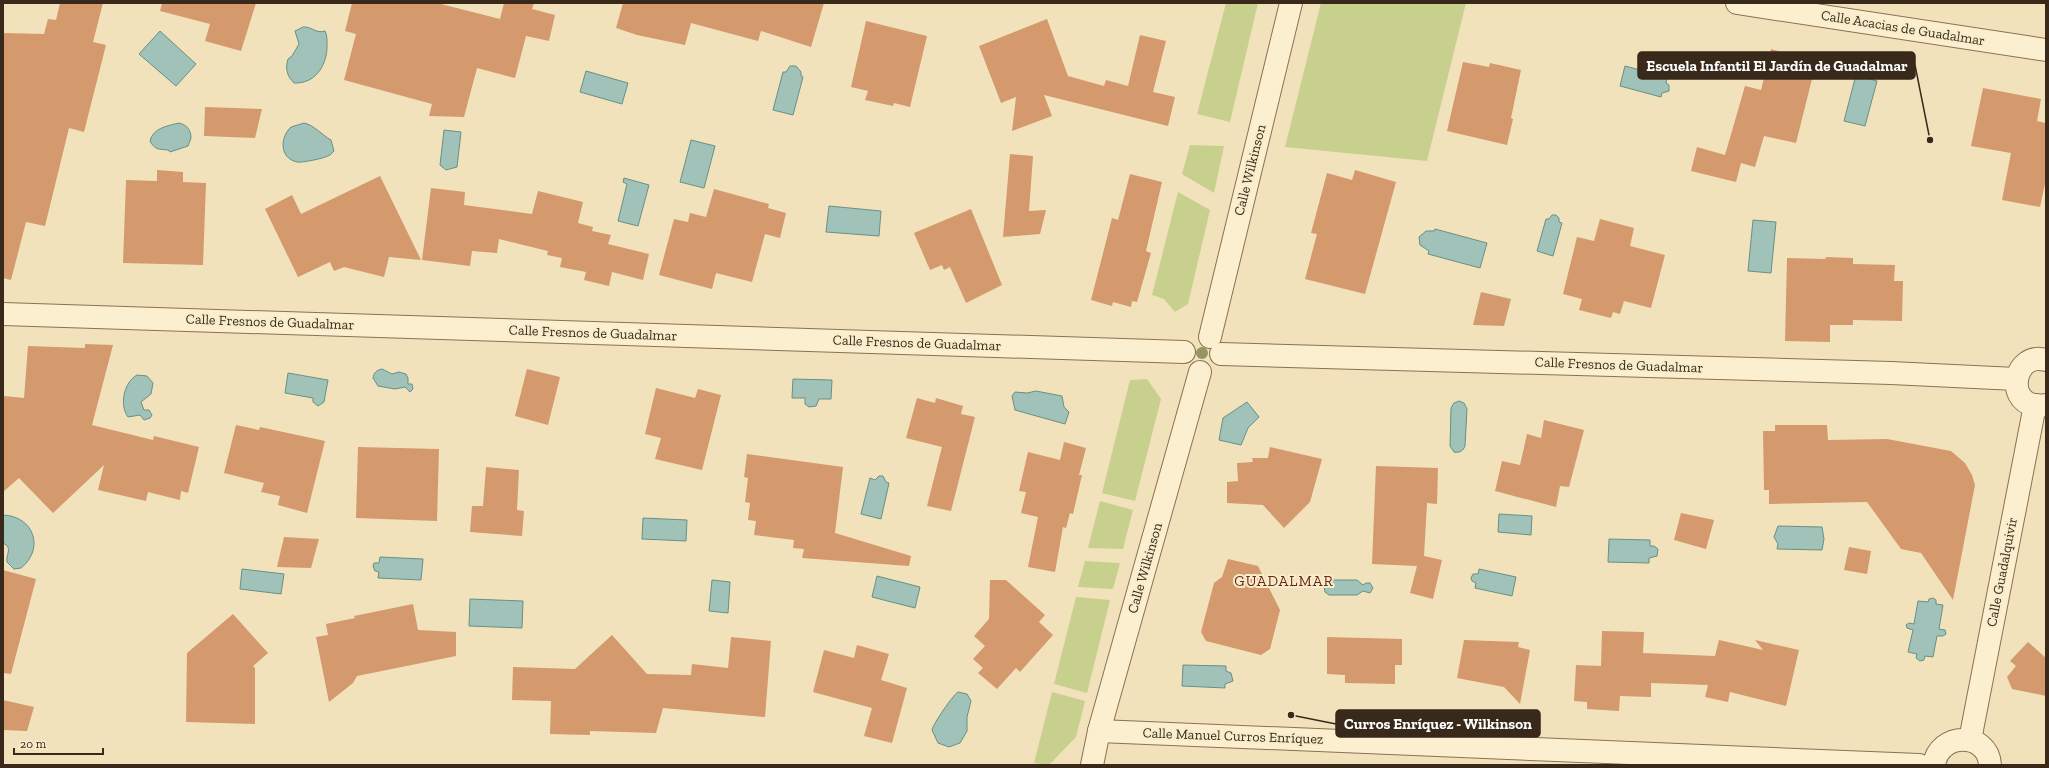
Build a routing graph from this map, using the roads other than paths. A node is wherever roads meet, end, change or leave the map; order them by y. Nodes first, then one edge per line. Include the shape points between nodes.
1 (1291, 3) edge
2 (1737, 3) edge
3 (2046, 50) edge
4 (3, 314) edge
5 (1216, 345) junction
6 (1184, 352) junction
7 (2045, 357) edge
8 (1200, 372) junction
9 (2016, 380) junction
10 (2040, 405) edge
11 (1099, 730) junction
12 (1970, 740) junction
13 (1092, 765) edge
14 (1919, 765) edge
15 (1934, 765) edge
16 (1990, 765) edge

1 - 5 street, Calle Wilkinson
2 - 3 street, Calle Acacias de Guadalmar
4 - 6 street, Calle Fresnos de Guadalmar
5 - 6 street via 1203,335 1190,339
5 - 8 street via 1220,362 1208,372
5 - 9 street, Calle Fresnos de Guadalmar
6 - 8 street via 1188,366
7 - 9 street via 2030,360 2021,367
8 - 11 street, Calle Wilkinson
9 - 10 street via 2022,398
10 - 12 street, Calle Guadalquivir
11 - 13 street, Calle Wilkinson
11 - 14 street, Calle Manuel Curros Enríquez
12 - 15 street via 1948,742 1940,750
12 - 16 street via 1987,753

